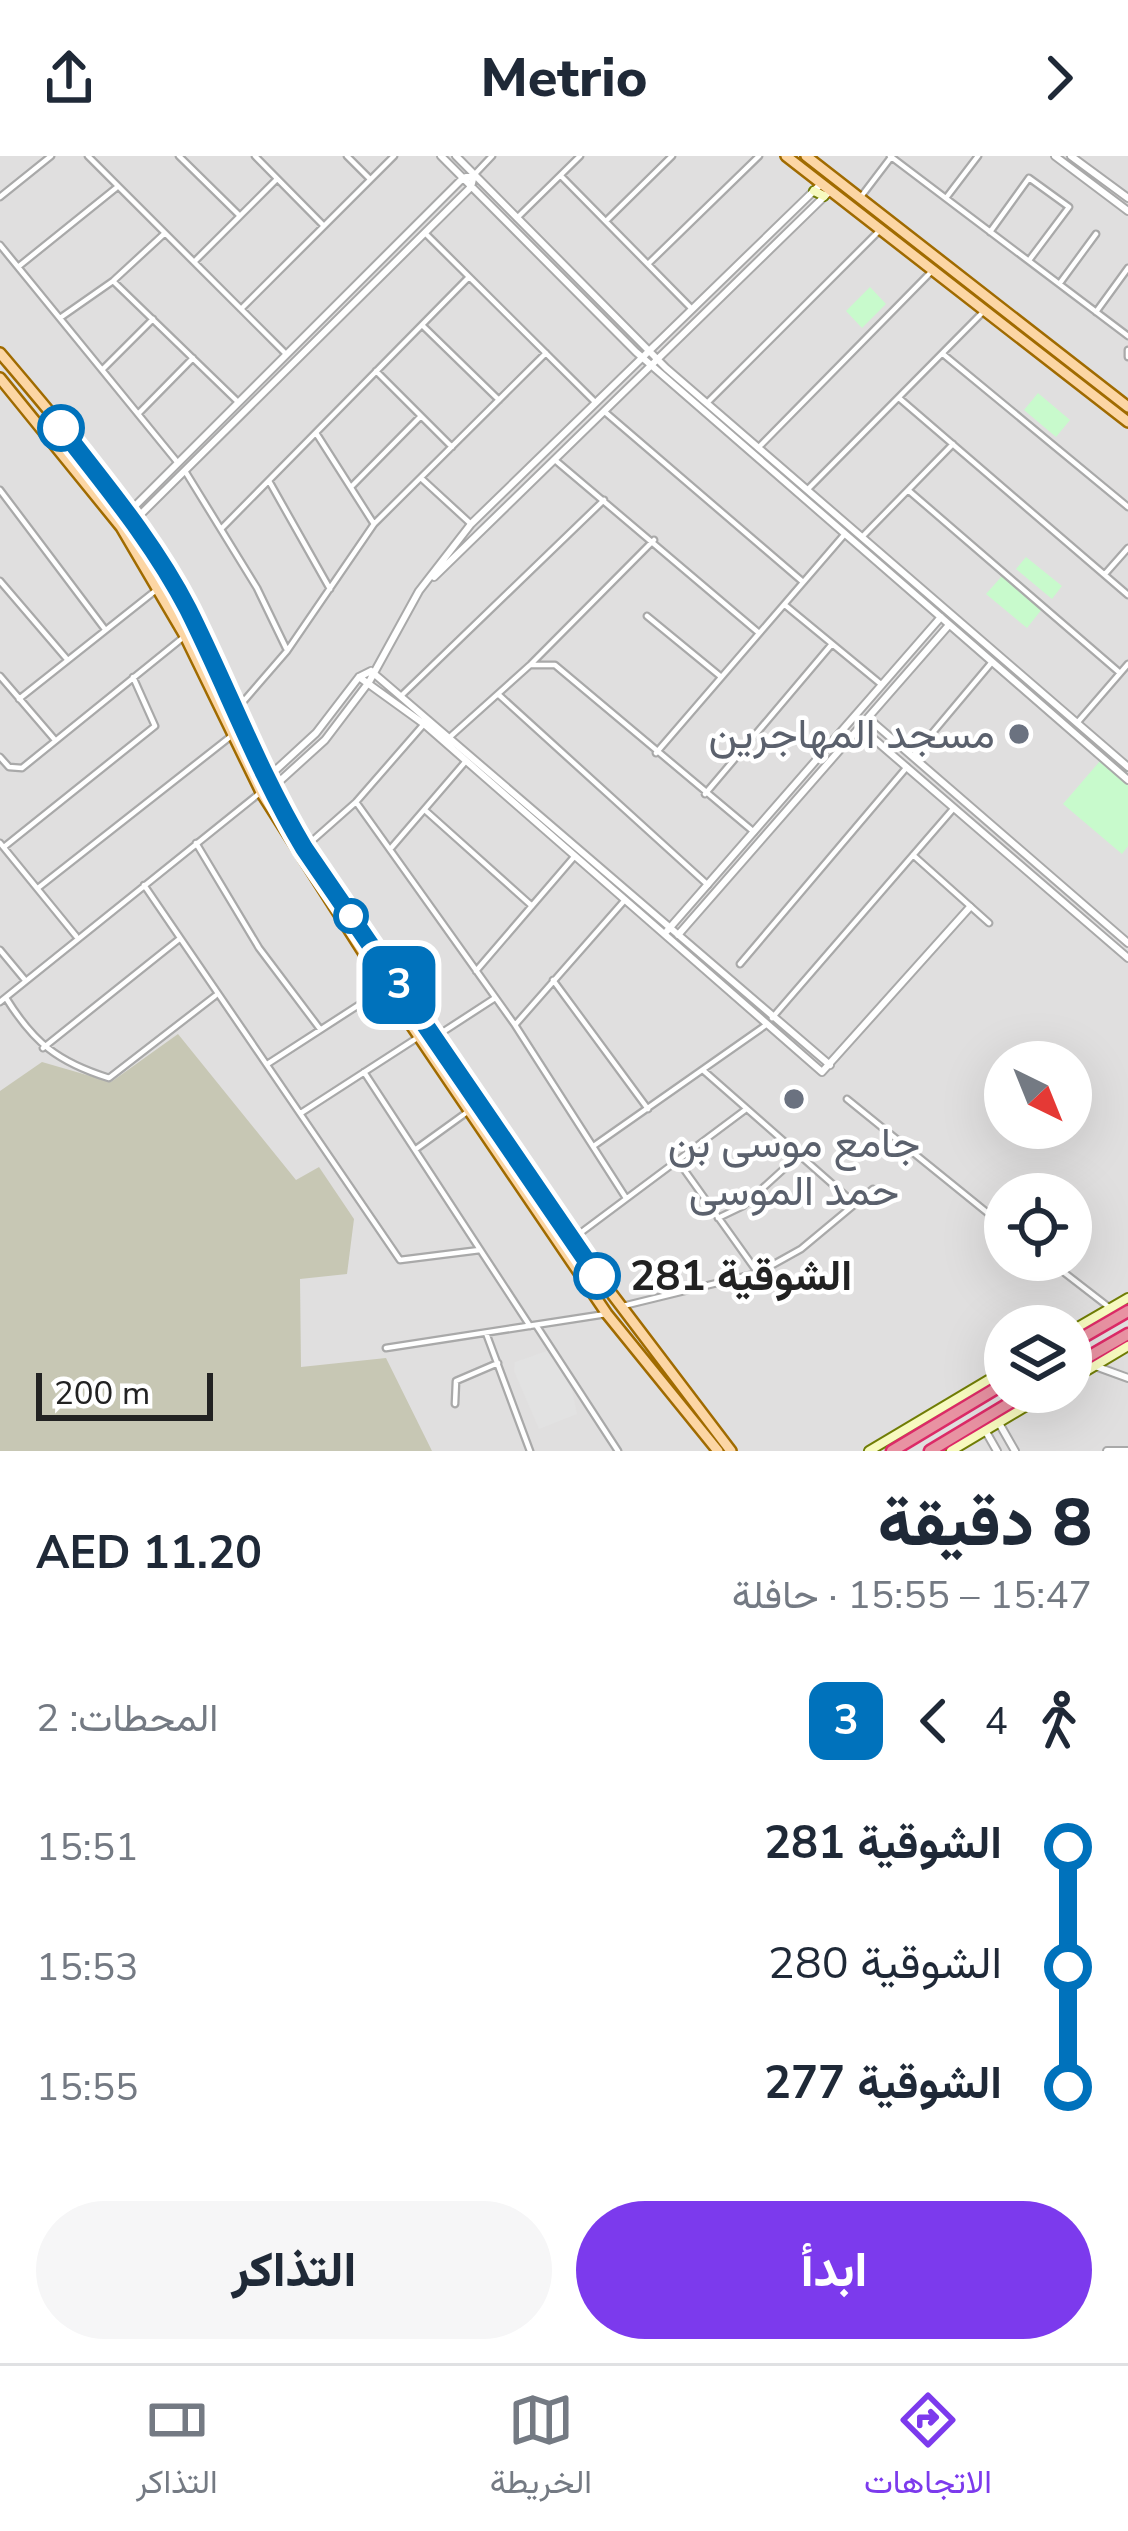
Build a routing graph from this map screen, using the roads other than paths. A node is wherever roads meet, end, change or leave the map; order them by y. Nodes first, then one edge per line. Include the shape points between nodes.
1 (51, 156) edge
2 (88, 156) edge
3 (179, 156) edge
4 (255, 156) edge
5 (347, 156) edge
6 (394, 156) edge
7 (441, 156) edge
8 (455, 156) edge
9 (492, 156) edge
10 (580, 156) edge
11 (672, 156) edge
12 (759, 156) edge
13 (786, 156) edge
14 (806, 156) edge
15 (891, 156) edge
16 (978, 156) edge
17 (1055, 156) edge
18 (1072, 156) edge
19 (474, 175) junction
20 (561, 176) junction
21 (463, 178) junction
22 (277, 179) junction
23 (371, 180) junction
24 (118, 186) junction
25 (471, 187) junction
26 (823, 190) junction
27 (0, 197) edge
28 (860, 198) junction
29 (946, 198) junction
30 (1128, 198) edge
31 (1128, 211) edge
32 (240, 216) junction
33 (517, 218) junction
34 (606, 221) junction
35 (324, 226) junction
36 (881, 229) junction
37 (165, 232) junction
38 (990, 232) junction
39 (425, 233) junction
40 (1096, 234) dead end
41 (0, 244) edge
42 (1029, 261) junction
43 (194, 262) junction
44 (647, 264) junction
45 (18, 267) junction
46 (1128, 268) edge
47 (934, 270) junction
48 (469, 277) junction
49 (113, 281) junction
50 (1059, 284) junction
51 (241, 309) junction
52 (692, 309) junction
53 (985, 310) junction
54 (1096, 312) junction
55 (60, 318) junction
56 (153, 319) junction
57 (422, 325) junction
58 (1128, 336) edge
59 (0, 353) edge
60 (546, 353) junction
61 (942, 353) junction
62 (286, 354) junction
63 (646, 354) junction
64 (193, 358) junction
65 (655, 363) junction
66 (102, 370) junction
67 (376, 371) junction
68 (0, 378) edge
69 (1087, 382) junction
70 (898, 398) junction
71 (499, 400) junction
72 (238, 402) junction
73 (596, 403) junction
74 (707, 403) junction
75 (1128, 407) edge
76 (604, 412) junction
77 (138, 414) junction
78 (421, 416) junction
79 (1128, 422) edge
80 (316, 433) junction
81 (953, 444) junction
82 (452, 447) junction
83 (758, 448) junction
84 (555, 460) junction
85 (178, 463) junction
86 (184, 471) junction
87 (421, 478) junction
88 (269, 481) junction
89 (351, 487) junction
90 (0, 490) edge
91 (807, 490) junction
92 (908, 490) junction
93 (604, 500) junction
94 (1128, 507) edge
95 (131, 517) junction
96 (374, 524) junction
97 (471, 524) junction
98 (222, 529) junction
99 (845, 534) junction
100 (862, 537) junction
101 (654, 540) junction
102 (1128, 548) edge
103 (1105, 574) junction
104 (0, 581) edge
105 (803, 582) junction
106 (159, 588) junction
107 (330, 589) junction
108 (419, 592) junction
109 (1128, 595) edge
110 (784, 604) junction
111 (647, 616) dead end
112 (941, 617) junction
113 (950, 625) junction
114 (104, 628) junction
115 (759, 633) junction
116 (185, 636) junction
117 (832, 644) junction
118 (287, 651) junction
119 (66, 658) junction
120 (992, 662) junction
121 (1128, 664) edge
122 (530, 665) junction
123 (371, 671) junction
124 (1120, 674) junction
125 (0, 676) edge
126 (133, 676) junction
127 (358, 676) junction
128 (720, 676) junction
129 (369, 682) junction
130 (882, 685) junction
131 (497, 693) junction
132 (402, 695) junction
133 (19, 699) junction
134 (234, 713) junction
135 (868, 718) junction
136 (1077, 723) junction
137 (424, 724) junction
138 (860, 727) junction
139 (452, 736) junction
140 (230, 737) junction
141 (55, 740) junction
142 (656, 753) junction
143 (913, 756) junction
144 (0, 758) edge
145 (466, 761) junction
146 (1127, 765) edge
147 (908, 767) junction
148 (1128, 780) edge
149 (265, 788) junction
150 (705, 794) junction
151 (356, 802) junction
152 (954, 807) junction
153 (426, 811) junction
154 (754, 832) junction
155 (196, 843) junction
156 (2, 845) edge
157 (392, 847) junction
158 (304, 848) junction
159 (913, 855) junction
160 (574, 856) junction
161 (144, 885) junction
162 (708, 885) junction
163 (38, 888) junction
164 (624, 901) junction
165 (532, 906) junction
166 (970, 907) junction
167 (989, 923) dead end
168 (667, 932) junction
169 (77, 937) junction
170 (675, 939) junction
171 (178, 940) junction
172 (1128, 943) edge
173 (0, 950) edge
174 (1128, 958) edge
175 (740, 964) dead end
176 (476, 971) junction
177 (25, 980) junction
178 (554, 980) junction
179 (386, 988) junction
180 (215, 996) junction
181 (495, 998) junction
182 (3, 999) edge
183 (769, 1021) junction
184 (514, 1025) junction
185 (320, 1029) junction
186 (420, 1036) junction
187 (435, 1037) junction
188 (43, 1048) junction
189 (269, 1063) junction
190 (704, 1071) junction
191 (364, 1072) junction
192 (847, 1099) dead end
193 (648, 1109) junction
194 (470, 1110) junction
195 (746, 1110) junction
196 (302, 1113) junction
197 (596, 1145) junction
198 (415, 1150) junction
199 (798, 1156) junction
200 (677, 1161) junction
201 (873, 1189) dead end
202 (626, 1198) junction
203 (855, 1204) junction
204 (984, 1210) edge
205 (717, 1218) junction
206 (571, 1240) junction
207 (480, 1250) junction
208 (758, 1273) junction
209 (1075, 1281) edge
210 (1128, 1298) edge
211 (620, 1307) junction
212 (1110, 1308) junction
213 (1128, 1311) edge
214 (607, 1314) junction
215 (1092, 1319) edge
216 (533, 1326) junction
217 (1092, 1332) edge
218 (486, 1333) junction
219 (1128, 1334) edge
220 (1128, 1346) edge
221 (386, 1348) dead end
222 (1092, 1355) edge
223 (498, 1363) junction
224 (1094, 1366) joint
225 (1128, 1378) edge
226 (984, 1383) edge
227 (984, 1396) edge
228 (455, 1404) dead end
229 (993, 1413) edge
230 (1015, 1413) edge
231 (999, 1423) junction
232 (985, 1430) junction
233 (1128, 1450) edge
234 (530, 1451) edge
235 (618, 1451) edge
236 (718, 1451) edge
237 (731, 1451) edge
238 (869, 1451) edge
239 (892, 1451) edge
240 (930, 1451) edge
241 (951, 1451) edge
242 (997, 1451) edge
243 (1015, 1451) edge
244 (1107, 1451) edge

1 - 27 street
2 - 24 street
3 - 32 street
4 - 22 street
5 - 23 street
6 - 23 street
7 - 21 street
8 - 19 street
9 - 19 street
10 - 20 street
11 - 34 street
12 - 44 street
13 - 26 main road
14 - 28 main road
15 - 28 street
15 - 29 street
16 - 29 street
17 - 31 street
18 - 30 street
19 - 21 street
19 - 25 street
19 - 33 street
20 - 33 street
20 - 34 street
21 - 25 street
21 - 62 street
22 - 32 street
22 - 35 street
23 - 35 street
24 - 37 street
24 - 45 street
25 - 39 street
25 - 63 street
26 - 36 main road
26 - 52 street
26 - 65 street
28 - 69 main road
29 - 38 street
32 - 43 street
33 - 63 street
34 - 44 street
35 - 51 street
36 - 47 main road
36 - 74 street
37 - 43 street
37 - 49 street
38 - 42 street
38 - 42 street via 1029,178 1069,207
39 - 48 street
39 - 86 street
40 - 50 street
41 - 45 street
42 - 50 street
43 - 51 street
44 - 52 street
45 - 55 street
46 - 54 street
47 - 53 main road
47 - 83 street
48 - 57 street
48 - 60 street
49 - 55 street
49 - 56 street
50 - 54 street
51 - 62 street
52 - 63 street
53 - 61 street
53 - 69 main road
54 - 58 street
55 - 66 street
56 - 64 street
56 - 66 street
57 - 67 street
57 - 71 street
59 - 95 main road
60 - 71 street
60 - 73 street
61 - 70 street
61 - 94 street
62 - 72 street
63 - 65 street
63 - 73 street
64 - 72 street
64 - 77 street
65 - 74 street
65 - 76 street
65 - 99 street
66 - 77 street
67 - 78 street
67 - 80 street
68 - 106 main road via 121,527
69 - 75 main road
69 - 79 main road
70 - 81 street
70 - 91 street
71 - 82 street
72 - 85 street
73 - 97 street
74 - 83 street
76 - 84 street
76 - 105 street
77 - 85 street
78 - 82 street
78 - 89 street
80 - 88 street
80 - 89 street
81 - 92 street
81 - 103 street
82 - 87 street
83 - 91 street
84 - 93 street
84 - 108 street
85 - 95 street
86 - 95 street
86 - 98 street
87 - 96 street
87 - 97 street
88 - 98 street
88 - 107 street
89 - 96 street
90 - 114 street
91 - 100 street
92 - 100 street
92 - 124 street
93 - 101 street
93 - 132 street
95 - 134 main road via 187,607
96 - 107 street
97 - 108 street
98 - 118 street
99 - 105 street
99 - 112 street
100 - 136 street
101 - 115 street
101 - 122 street
102 - 103 street
103 - 109 street
104 - 119 street
105 - 110 street
106 - 114 street
106 - 116 main road
107 - 118 street
108 - 123 street
110 - 115 street
110 - 117 street
111 - 128 street
112 - 113 street
112 - 130 street
113 - 120 street
113 - 135 street
114 - 119 street
115 - 128 street
116 - 126 street
116 - 140 main road
117 - 130 street
117 - 150 street
118 - 134 street
119 - 133 street
120 - 143 street
120 - 148 street
121 - 124 street
122 - 131 street
122 - 142 street via 555,665
123 - 127 street
123 - 129 street
123 - 132 street
124 - 136 street
125 - 133 street
126 - 141 street
126 - 156 street via 155,726
127 - 129 street
127 - 149 street
128 - 142 street
129 - 137 street
129 - 149 street via 325,740
130 - 154 street
131 - 139 street
131 - 162 street
132 - 139 street
133 - 141 street
134 - 149 main road
135 - 138 street
135 - 143 street
136 - 146 street
137 - 145 street
137 - 151 street
138 - 147 street
138 - 170 street
139 - 168 street
140 - 149 main road
140 - 163 street
141 - 144 street via 22,768
142 - 150 street
143 - 172 street
145 - 153 street
145 - 160 street
147 - 152 street
147 - 175 street
149 - 155 street
149 - 158 main road
149 - 179 main road
150 - 154 street
151 - 157 street
151 - 158 street
152 - 159 street
152 - 174 street
153 - 157 street
153 - 165 street
154 - 162 street
155 - 161 street
155 - 185 street
156 - 163 street
157 - 176 street
158 - 187 main road
159 - 166 street
159 - 183 street
160 - 164 street
160 - 165 street
161 - 169 street
161 - 171 street
162 - 168 street
163 - 169 street
164 - 168 street
164 - 178 street
165 - 176 street
166 - 167 street
166 - 183 street via 830,1065
168 - 170 street
169 - 177 street
170 - 183 street
171 - 180 street
171 - 188 street
173 - 177 street
176 - 181 street
177 - 182 street
178 - 184 street
178 - 193 street
179 - 185 street
179 - 186 main road
180 - 188 street via 109,1078
180 - 189 street
181 - 184 street
181 - 187 street
182 - 188 street
183 - 190 street
184 - 197 street
185 - 189 street
186 - 191 street
186 - 194 main road
187 - 206 main road
189 - 196 street
190 - 193 street
190 - 195 street
191 - 196 street
191 - 198 street
192 - 204 street
193 - 197 street
194 - 198 street
194 - 214 main road
195 - 199 street
195 - 200 street
196 - 207 street via 400,1259
197 - 202 street
198 - 207 street
199 - 203 street
199 - 205 street via 743,1206
200 - 202 street
200 - 205 street
201 - 203 street
202 - 206 street
203 - 208 street via 802,1250
205 - 208 street
206 - 211 main road
207 - 216 street
208 - 211 street
209 - 212 street
210 - 212 main road
211 - 237 main road
212 - 215 main road
213 - 217 highway
214 - 216 street
214 - 236 main road
216 - 218 street
216 - 235 street
218 - 221 street
218 - 223 street
219 - 222 highway
220 - 224 main road
223 - 228 street via 456,1381
223 - 234 street
224 - 225 street
226 - 238 main road
227 - 239 highway
229 - 240 highway
230 - 231 main road
231 - 232 main road
231 - 243 street
232 - 241 main road
232 - 242 street
233 - 244 street

